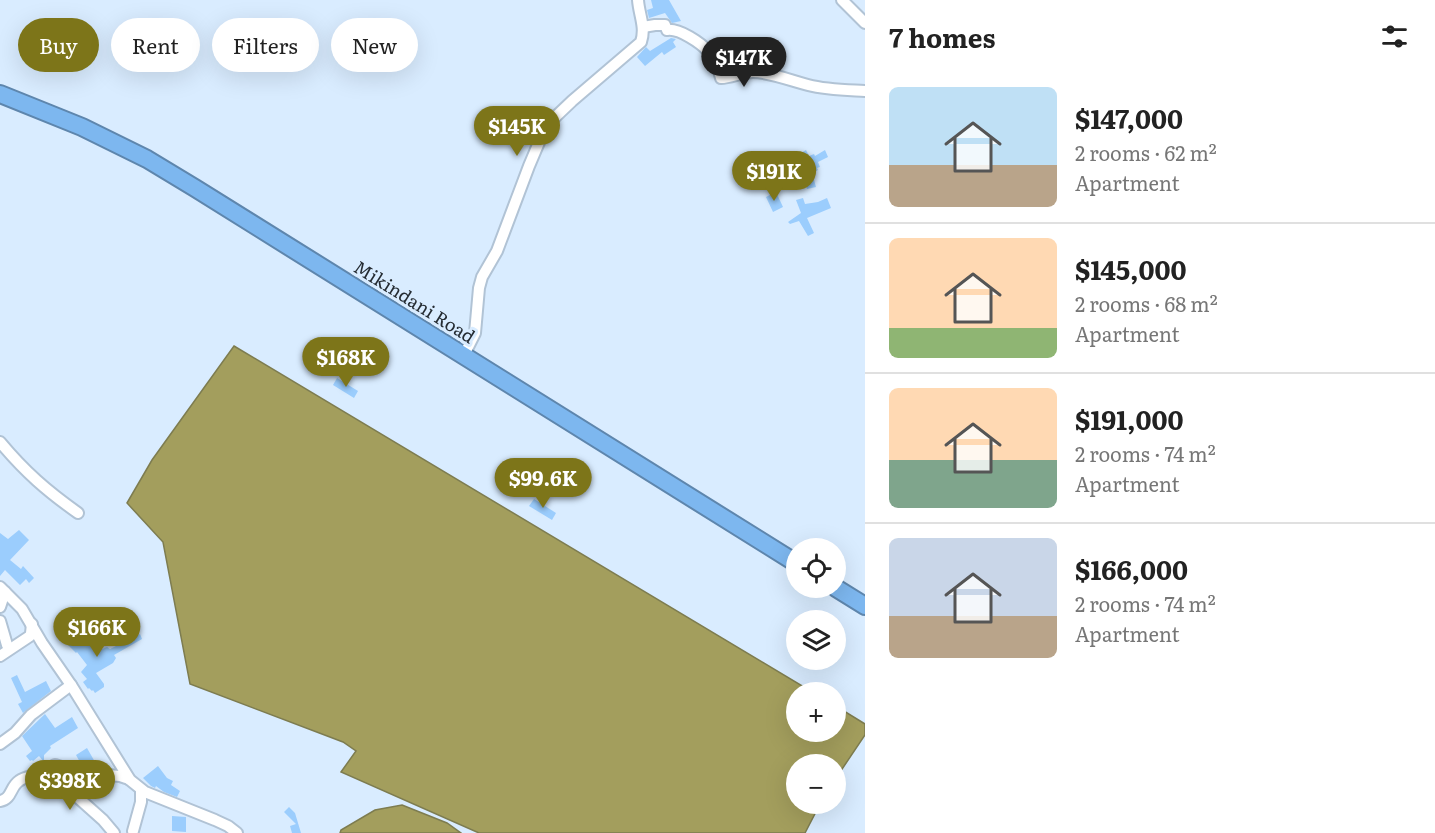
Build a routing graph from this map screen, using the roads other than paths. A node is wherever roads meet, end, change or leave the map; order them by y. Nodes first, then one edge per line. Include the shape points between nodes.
1 (638, 0) edge
2 (842, 0) edge
3 (865, 23) edge
4 (644, 27) junction
5 (865, 91) edge
6 (0, 94) edge
7 (464, 355) junction
8 (0, 442) edge
9 (78, 513) dead end
10 (786, 557) edge
11 (3, 590) edge
12 (846, 594) edge
13 (864, 605) edge
14 (0, 607) edge
15 (0, 621) edge
16 (32, 624) junction
17 (6, 645) dead end
18 (0, 656) edge
19 (71, 685) junction
20 (0, 744) edge
21 (61, 767) junction
22 (129, 779) junction
23 (141, 790) junction
24 (0, 801) edge
25 (133, 831) dead end
26 (114, 833) edge
27 (237, 833) edge

1 - 4 street
2 - 3 street
4 - 5 street via 665,25 667,30 673,29 694,40 710,52 724,79 753,72 812,86
4 - 7 street via 641,42 552,120 540,140 497,250 482,277 475,333
6 - 7 highway, Mikindani Road via 147,159
7 - 10 highway, Mikindani Road
8 - 9 street via 18,464
11 - 14 street
11 - 16 street
12 - 13 highway
15 - 17 street
16 - 18 street via 30,636
16 - 19 street
19 - 20 street
19 - 22 street
21 - 22 street via 83,774
21 - 24 street via 55,765 19,781 9,797
21 - 26 street via 75,795
22 - 23 street
23 - 25 street
23 - 27 street

